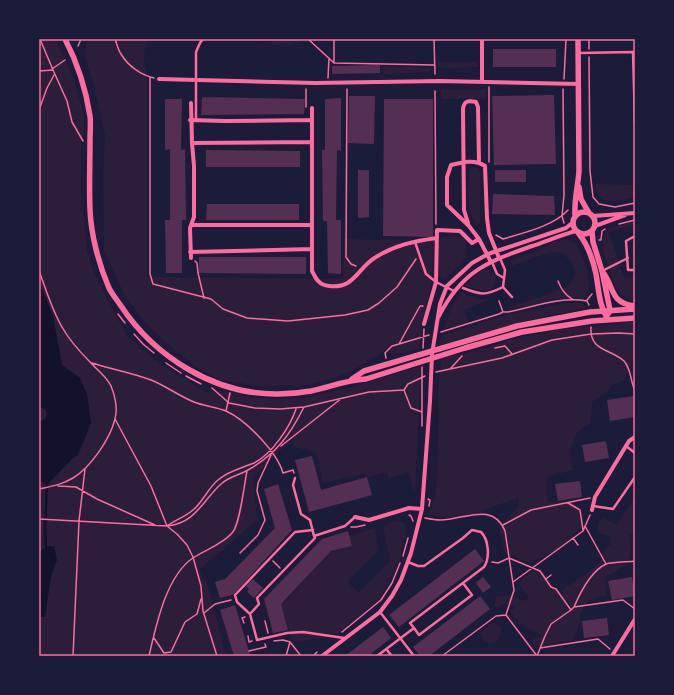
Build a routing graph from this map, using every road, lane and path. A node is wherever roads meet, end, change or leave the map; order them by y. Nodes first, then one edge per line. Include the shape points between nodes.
1 (40, 39) edge
2 (65, 39) edge
3 (81, 39) edge
4 (115, 39) edge
5 (204, 39) edge
6 (308, 39) edge
7 (334, 39) edge
8 (434, 39) edge
9 (482, 39) edge
10 (566, 39) edge
11 (578, 39) edge
12 (589, 39) edge
13 (78, 46) dead end
14 (579, 53) junction
15 (589, 53) junction
16 (328, 58) junction
17 (64, 60) dead end
18 (334, 63) junction
19 (435, 65) junction
20 (52, 70) junction
21 (39, 71) edge
22 (435, 74) dead end
23 (54, 75) junction
24 (159, 79) joint
25 (195, 80) junction
26 (347, 82) junction
27 (482, 82) junction
28 (489, 82) junction
29 (306, 83) junction
30 (328, 83) junction
31 (563, 83) junction
32 (579, 84) junction
33 (436, 91) dead end
34 (191, 103) dead end
35 (635, 107) edge
36 (306, 108) dead end
37 (312, 108) dead end
38 (39, 110) edge
39 (190, 120) junction
40 (196, 120) junction
41 (312, 120) junction
42 (635, 123) edge
43 (84, 142) dead end
44 (312, 142) junction
45 (192, 143) junction
46 (463, 162) junction
47 (479, 162) junction
48 (489, 166) dead end
49 (578, 185) junction
50 (432, 195) dead end
51 (436, 195) junction
52 (574, 203) junction
53 (635, 203) edge
54 (633, 213) edge
55 (591, 214) junction
56 (575, 215) junction
57 (562, 216) junction
58 (635, 220) edge
59 (572, 223) junction
60 (191, 225) junction
61 (312, 225) junction
62 (469, 226) junction
63 (614, 226) dead end
64 (607, 227) dead end
65 (566, 228) junction
66 (594, 228) junction
67 (436, 230) junction
68 (489, 233) junction
69 (578, 233) junction
70 (635, 236) edge
71 (437, 238) junction
72 (479, 239) junction
73 (597, 240) dead end
74 (415, 241) junction
75 (312, 249) junction
76 (496, 251) junction
77 (190, 252) junction
78 (488, 254) junction
79 (190, 258) dead end
80 (499, 258) junction
81 (628, 258) junction
82 (491, 262) junction
83 (197, 264) dead end
84 (361, 269) junction
85 (635, 270) edge
86 (39, 271) edge
87 (602, 271) junction
88 (504, 278) junction
89 (558, 281) dead end
90 (436, 282) junction
91 (447, 286) junction
92 (503, 287) junction
93 (463, 288) dead end
94 (454, 291) junction
95 (592, 292) dead end
96 (512, 297) dead end
97 (204, 298) dead end
98 (572, 299) junction
99 (499, 301) dead end
100 (587, 301) junction
101 (429, 304) junction
102 (635, 306) edge
103 (602, 310) junction
104 (610, 310) junction
105 (635, 310) edge
106 (116, 311) dead end
107 (503, 312) junction
108 (590, 312) junction
109 (635, 318) edge
110 (608, 319) junction
111 (592, 321) junction
112 (436, 322) junction
113 (424, 324) dead end
114 (129, 328) dead end
115 (134, 333) dead end
116 (591, 334) junction
117 (635, 334) edge
118 (399, 344) junction
119 (495, 348) dead end
120 (154, 353) dead end
121 (512, 354) junction
122 (462, 356) dead end
123 (386, 358) dead end
124 (90, 362) junction
125 (165, 362) dead end
126 (451, 369) junction
127 (433, 373) dead end
128 (427, 375) dead end
129 (352, 380) junction
130 (232, 388) junction
131 (404, 390) junction
132 (635, 390) edge
133 (343, 398) junction
134 (422, 402) dead end
135 (228, 403) junction
136 (304, 407) junction
137 (297, 408) junction
138 (226, 411) junction
139 (422, 412) junction
140 (115, 419) junction
141 (422, 430) dead end
142 (635, 437) edge
143 (281, 446) dead end
144 (626, 446) junction
145 (269, 450) junction
146 (635, 453) edge
147 (272, 454) junction
148 (84, 469) junction
149 (293, 470) dead end
150 (247, 471) junction
151 (295, 478) dead end
152 (635, 478) edge
153 (58, 486) junction
154 (39, 489) edge
155 (82, 490) junction
156 (594, 497) junction
157 (568, 503) junction
158 (414, 508) junction
159 (593, 508) junction
160 (422, 509) junction
161 (407, 514) dead end
162 (411, 516) junction
163 (355, 517) joint
164 (40, 519) edge
165 (79, 521) junction
166 (413, 522) dead end
167 (370, 523) dead end
168 (157, 526) junction
169 (167, 526) junction
170 (345, 526) junction
171 (503, 526) dead end
172 (585, 526) junction
173 (313, 530) junction
174 (583, 531) junction
175 (314, 536) junction
176 (408, 537) dead end
177 (573, 538) junction
178 (578, 545) dead end
179 (240, 553) dead end
180 (194, 558) junction
181 (270, 558) junction
182 (488, 561) junction
183 (635, 561) edge
184 (408, 562) junction
185 (606, 564) junction
186 (533, 568) junction
187 (283, 572) junction
188 (551, 575) dead end
189 (546, 579) junction
190 (512, 582) dead end
191 (463, 584) junction
192 (202, 598) junction
193 (236, 598) junction
194 (574, 607) junction
195 (635, 609) edge
196 (571, 610) junction
197 (380, 612) junction
198 (204, 613) junction
199 (250, 614) junction
200 (506, 615) dead end
201 (635, 619) edge
202 (265, 621) dead end
203 (244, 623) dead end
204 (414, 628) junction
205 (271, 636) junction
206 (153, 637) junction
207 (336, 637) junction
208 (264, 638) junction
209 (345, 638) junction
210 (400, 639) junction
211 (290, 642) junction
212 (540, 648) junction
213 (386, 649) junction
214 (249, 651) dead end
215 (318, 651) dead end
216 (164, 653) junction
217 (613, 654) edge
218 (72, 656) edge
219 (148, 656) edge
220 (166, 656) edge
221 (217, 656) edge
222 (286, 656) edge
223 (301, 656) edge
224 (313, 656) edge
225 (322, 656) edge
226 (377, 656) edge
227 (392, 656) edge
228 (414, 656) edge
229 (442, 656) edge
230 (538, 656) edge

1 - 20 path
2 - 130 street via 82,84 90,117 90,211 97,255 110,289 127,315 148,339 169,357 192,372
3 - 13 path
4 - 24 path via 120,54 130,66 146,76
5 - 25 lane via 196,52
6 - 16 path
7 - 18 path
8 - 19 path
9 - 27 street
10 - 31 path
11 - 14 street
12 - 15 path
14 - 15 lane
14 - 32 street
15 - 35 lane via 633,52
15 - 53 path via 590,171 593,197 599,204 615,207
16 - 18 path
16 - 30 path
17 - 20 path
18 - 19 path
19 - 22 path
20 - 21 path
20 - 23 path
23 - 38 path
23 - 43 path via 67,101 72,122
24 - 25 street
25 - 29 street
25 - 40 lane
26 - 27 street
26 - 30 street
26 - 84 path via 346,257 351,264
27 - 28 street
28 - 31 street
28 - 48 path
29 - 30 street
29 - 36 path
31 - 32 street
31 - 57 path
32 - 49 street
33 - 51 path
34 - 39 street
35 - 42 lane
37 - 41 street
39 - 40 street
39 - 45 street
40 - 41 street
41 - 44 street
44 - 45 street
44 - 61 street
45 - 60 street via 194,217
46 - 47 street
46 - 47 street via 463,109 467,101 471,101 476,102 478,107
46 - 62 street via 464,210
46 - 62 street via 451,165 447,177 447,205
47 - 68 street via 485,166
49 - 52 street
49 - 55 street via 582,199
50 - 51 path
51 - 67 path
52 - 56 street
52 - 57 path
54 - 55 street
54 - 66 street
55 - 56 street via 583,212
55 - 66 street via 595,221
56 - 59 street
57 - 65 path
57 - 68 path via 555,221 503,239
58 - 63 path
59 - 65 street
59 - 69 street
60 - 61 street
60 - 77 street
61 - 75 street
62 - 72 street
64 - 73 path via 602,231 601,240
65 - 76 street
66 - 69 street via 586,234
66 - 87 street via 593,242
67 - 71 street
67 - 72 street via 460,231 472,243
68 - 76 street
69 - 80 street
69 - 103 street via 586,243 596,272
70 - 81 lane via 626,241
71 - 74 street
71 - 90 street
72 - 78 street
74 - 84 street via 374,258
74 - 90 lane via 426,274
75 - 77 street
75 - 84 street via 312,271 317,281 325,286 338,287 348,284
76 - 78 street
76 - 80 street
77 - 79 street
78 - 82 street
78 - 91 street via 472,263
80 - 82 street
80 - 88 lane via 505,270
81 - 85 lane via 628,270
81 - 87 lane
82 - 88 lane via 497,274
82 - 94 street via 478,269
83 - 97 path
86 - 124 path via 62,328
87 - 102 street via 608,278 616,299 623,304
87 - 104 street
88 - 92 lane
89 - 98 path via 567,296
90 - 91 lane
90 - 101 street
91 - 94 lane
91 - 112 street
92 - 93 lane via 485,294
92 - 96 lane
94 - 112 street
95 - 100 path
98 - 100 path
98 - 107 path
99 - 107 path
100 - 108 path
101 - 113 street
101 - 118 path via 420,306
103 - 104 street
103 - 108 street
103 - 110 street
104 - 105 street
104 - 110 street
106 - 114 path
107 - 118 path
108 - 129 street via 483,335 364,371
109 - 110 street
110 - 111 street
111 - 116 path
111 - 129 street via 522,332 366,379
112 - 160 street
115 - 120 path
116 - 117 path
116 - 121 path via 552,340
116 - 132 path via 600,347 624,362 630,370
118 - 123 path via 392,346 385,354
119 - 121 path via 506,346
121 - 126 path
122 - 126 path
124 - 138 path via 150,380 194,402
124 - 140 path via 106,377 111,387 116,403
125 - 135 path via 213,389
126 - 127 path
128 - 131 path via 408,384
129 - 130 street via 310,391 277,394
130 - 135 path
131 - 133 path via 369,392
131 - 139 path via 411,408
133 - 136 path
133 - 143 path
134 - 139 path
135 - 137 path via 255,408
135 - 138 path
136 - 137 path
136 - 147 path via 285,440
137 - 145 path via 286,430
138 - 145 path via 253,430
139 - 141 path
140 - 148 path via 99,451
140 - 169 path via 151,486
142 - 144 street
144 - 146 lane
144 - 156 street
145 - 147 path
145 - 169 path via 256,462 218,480 194,509
147 - 149 path via 283,473
147 - 150 path
147 - 179 path via 258,483 257,492 265,520 258,535
148 - 153 path
148 - 155 path
150 - 169 path via 222,483 203,506 186,521
150 - 180 path via 240,512 233,533
151 - 173 lane via 293,485 301,514 310,520
152 - 159 lane via 613,509
153 - 154 path
153 - 155 path
155 - 165 path
155 - 168 path
156 - 157 path
156 - 159 street
157 - 171 path via 531,510
157 - 174 path via 580,510
158 - 160 street
158 - 162 path
158 - 163 street via 369,520
159 - 172 path
160 - 184 street
161 - 162 path
162 - 166 path
163 - 170 lane
164 - 165 path
165 - 168 path
165 - 218 path
167 - 170 path via 356,527
168 - 169 path
169 - 180 path via 178,534
170 - 175 lane
172 - 174 path
172 - 185 path
173 - 175 lane
173 - 181 lane via 295,532
174 - 177 path
175 - 187 lane via 315,538
176 - 207 path via 392,583 381,600
177 - 178 path
177 - 186 path
180 - 192 path
180 - 206 path via 176,575 159,614
181 - 187 path
181 - 193 lane
182 - 184 lane via 485,535 472,530 424,566
182 - 186 path via 498,563 509,558
182 - 191 lane
183 - 185 path
184 - 197 street via 401,580
185 - 194 path via 593,574
186 - 189 path via 540,571
186 - 190 path
187 - 199 lane via 257,598 259,604
188 - 189 path
189 - 196 path
191 - 204 lane via 410,623
191 - 204 lane via 472,595 419,634
192 - 198 path
192 - 216 path via 197,614 185,622 171,652
193 - 198 path via 215,604
193 - 199 lane
194 - 195 path via 623,600
194 - 196 path
196 - 212 path via 551,624
197 - 209 street
197 - 210 lane
198 - 221 path
199 - 203 path via 242,618
199 - 208 lane via 257,640
200 - 229 path via 496,616
201 - 217 street
202 - 205 path
204 - 210 lane
205 - 207 lane via 303,632
205 - 208 lane
205 - 211 path via 276,642
206 - 216 path
206 - 219 path
207 - 209 lane
208 - 214 path via 266,647
209 - 225 street
210 - 213 lane
210 - 228 lane
211 - 222 path
211 - 223 path
212 - 217 path via 598,639
212 - 230 path
213 - 226 lane
213 - 227 lane
215 - 224 path
216 - 220 path

